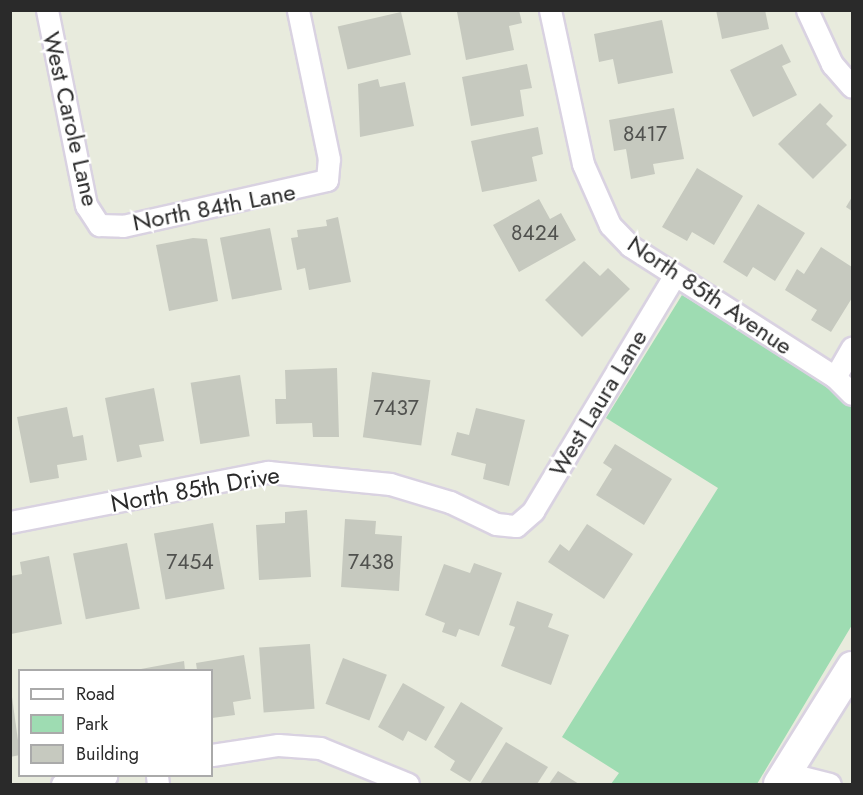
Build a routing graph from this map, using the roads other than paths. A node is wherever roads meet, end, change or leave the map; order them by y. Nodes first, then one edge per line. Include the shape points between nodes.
1 (47, 10) edge
2 (298, 10) edge
3 (550, 10) edge
4 (807, 10) edge
5 (852, 87) edge
6 (99, 225) joint
7 (675, 276) junction
8 (852, 348) edge
9 (843, 379) edge
10 (852, 394) edge
11 (10, 522) edge
12 (516, 526) joint
13 (852, 667) edge
14 (213, 755) edge
15 (100, 777) edge
16 (787, 780) edge
17 (62, 784) edge
18 (408, 784) edge
19 (830, 784) edge

1 - 6 street, West Carole Lane via 86,205
2 - 6 street, North 84th Lane via 329,159 327,180 123,226
3 - 7 street, North 85th Avenue via 595,202 630,246
4 - 5 street via 832,64
7 - 9 street, North 85th Avenue
7 - 12 street, West Laura Lane via 533,511
8 - 9 street
9 - 10 street, North 85th Avenue
11 - 12 street, North 85th Drive via 268,472 390,484 450,502 496,524
13 - 16 street
14 - 18 street via 278,746 320,748
15 - 17 street
16 - 19 street

